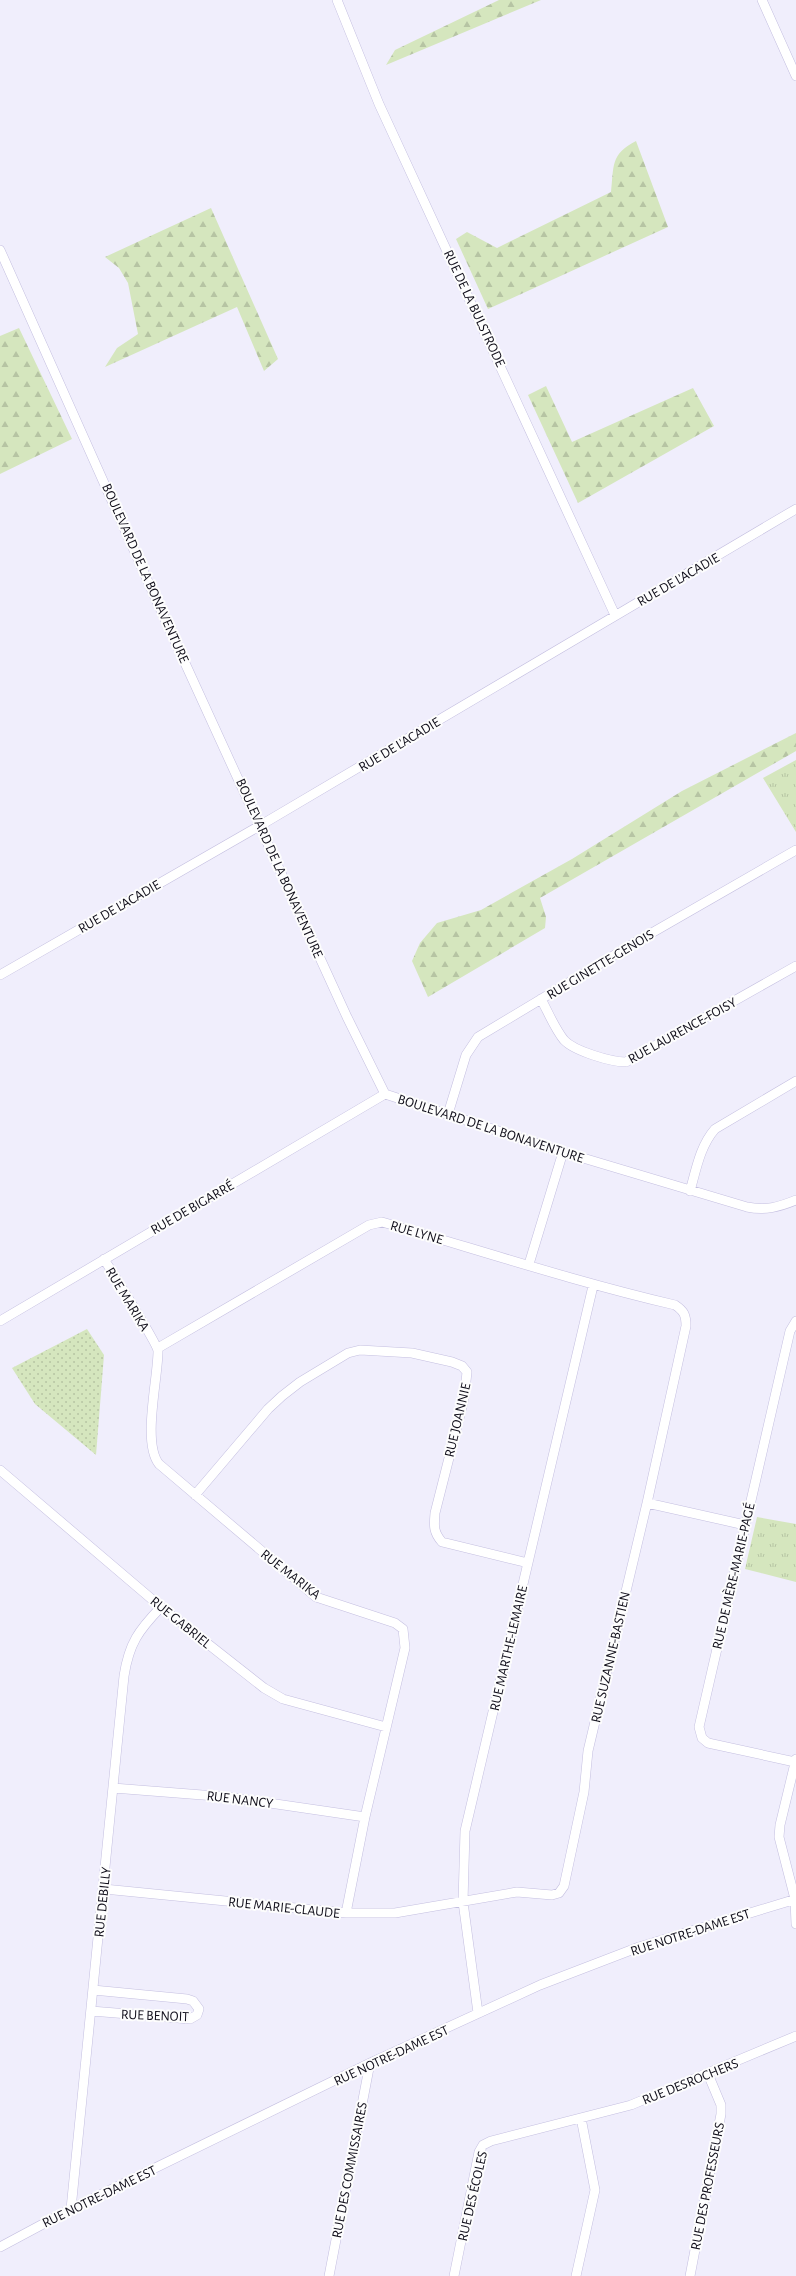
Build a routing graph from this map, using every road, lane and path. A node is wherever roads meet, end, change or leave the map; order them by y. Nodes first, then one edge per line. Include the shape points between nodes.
1 (337, 0) edge
2 (762, 0) edge
3 (796, 76) edge
4 (0, 250) edge
5 (796, 509) edge
6 (615, 615) junction
7 (261, 826) junction
8 (796, 850) edge
9 (796, 966) edge
10 (0, 975) edge
11 (541, 999) junction
12 (796, 1081) edge
13 (385, 1094) junction
14 (448, 1114) junction
15 (564, 1152) junction
16 (690, 1192) junction
17 (796, 1200) edge
18 (104, 1259) junction
19 (529, 1264) junction
20 (593, 1286) junction
21 (0, 1321) edge
22 (796, 1321) edge
23 (686, 1326) joint
24 (158, 1348) junction
25 (0, 1470) edge
26 (195, 1495) junction
27 (647, 1503) junction
28 (745, 1525) junction
29 (528, 1563) junction
30 (161, 1606) junction
31 (386, 1727) junction
32 (796, 1761) edge
33 (113, 1788) junction
34 (365, 1817) junction
35 (104, 1889) junction
36 (796, 1899) edge
37 (464, 1902) junction
38 (346, 1913) junction
39 (796, 1924) edge
40 (93, 1990) junction
41 (91, 2011) junction
42 (478, 2013) junction
43 (796, 2036) edge
44 (370, 2063) junction
45 (708, 2074) junction
46 (581, 2118) junction
47 (71, 2209) junction
48 (0, 2246) edge
49 (329, 2276) edge
50 (454, 2276) edge
51 (576, 2276) edge
52 (690, 2276) edge

1 - 6 street, RUE DE LA BULSTRODE via 379,104
2 - 3 street
4 - 7 street, BOULEVARD DE LA BONAVENTURE via 158,604
5 - 6 street, RUE DE L'ACADIE
6 - 7 street, RUE DE L'ACADIE
7 - 10 street, RUE DE L'ACADIE
7 - 13 street, BOULEVARD DE LA BONAVENTURE
8 - 11 street, RUE GINETTE-GENOIS
9 - 11 street, RUE LAURENCE-FOISY via 626,1062 617,1062 572,1047 564,1040
11 - 14 street, RUE GINETTE-GENOIS via 478,1037 471,1045
12 - 16 street via 715,1129 702,1151
13 - 14 street, BOULEVARD DE LA BONAVENTURE
13 - 18 street, RUE DE BIGARRÉ
14 - 15 street, BOULEVARD DE LA BONAVENTURE
15 - 16 street, BOULEVARD DE LA BONAVENTURE
15 - 19 street
16 - 17 street, BOULEVARD DE LA BONAVENTURE via 759,1210 782,1206
18 - 21 street, RUE DE BIGARRÉ
18 - 24 street, RUE MARIKA
19 - 20 street, RUE LYNE
19 - 24 street, RUE LYNE via 382,1222 369,1226
20 - 23 street, RUE LYNE via 675,1305 683,1311
20 - 29 street, RUE MARTHE-LEMAIRE
22 - 28 street, RUE DE MÈRE-MARIE-PAGÉ via 790,1331
23 - 27 street, RUE SUZANNE-BASTIEN
24 - 26 street, RUE MARIKA via 152,1450 159,1464
25 - 30 street, RUE GABRIEL
26 - 29 street, RUE JOANNIE via 268,1409 300,1382 348,1353 360,1350 412,1352 452,1362 462,1366 467,1372 464,1399 435,1513 433,1529 436,1536 442,1542
26 - 31 street, RUE MARIKA via 316,1597 395,1623 403,1629 405,1648
27 - 28 street
27 - 37 street, RUE SUZANNE-BASTIEN via 588,1751 584,1792 564,1886 559,1893 552,1895 517,1892
28 - 32 street, RUE DE MÈRE-MARIE-PAGÉ via 699,1727 702,1738 708,1743
29 - 37 street, RUE MARTHE-LEMAIRE via 465,1831
30 - 31 street, RUE GABRIEL via 271,1694
30 - 33 street, RUE DEBILLY via 137,1633 128,1653
31 - 34 street, RUE MARIKA
32 - 36 street via 779,1837
33 - 34 street, RUE NANCY via 228,1797
33 - 35 street, RUE DEBILLY
34 - 38 street, RUE MARIKA
35 - 38 street, RUE MARIE-CLAUDE
35 - 40 street, RUE DEBILLY
36 - 39 street
36 - 42 street, RUE NOTRE-DAME EST via 603,1960
37 - 38 street, RUE MARIE-CLAUDE via 395,1914
37 - 42 street, RUE MARTHE-LEMAIRE
40 - 41 street, RUE DEBILLY
40 - 41 street, RUE BENOIT via 187,1999 193,2001 199,2009 197,2015 190,2019
41 - 47 street, RUE DEBILLY
42 - 44 street, RUE NOTRE-DAME EST
43 - 45 street, RUE DESROCHERS
44 - 47 street, RUE NOTRE-DAME EST
44 - 49 street, RUE DES COMMISSAIRES
45 - 46 street, RUE DESROCHERS via 631,2105
45 - 52 street, RUE DES PROFESSEURS via 721,2105 721,2114
46 - 50 street, RUE DES ÉCOLES via 483,2145 479,2152
46 - 51 street via 595,2190
47 - 48 street, RUE NOTRE-DAME EST

